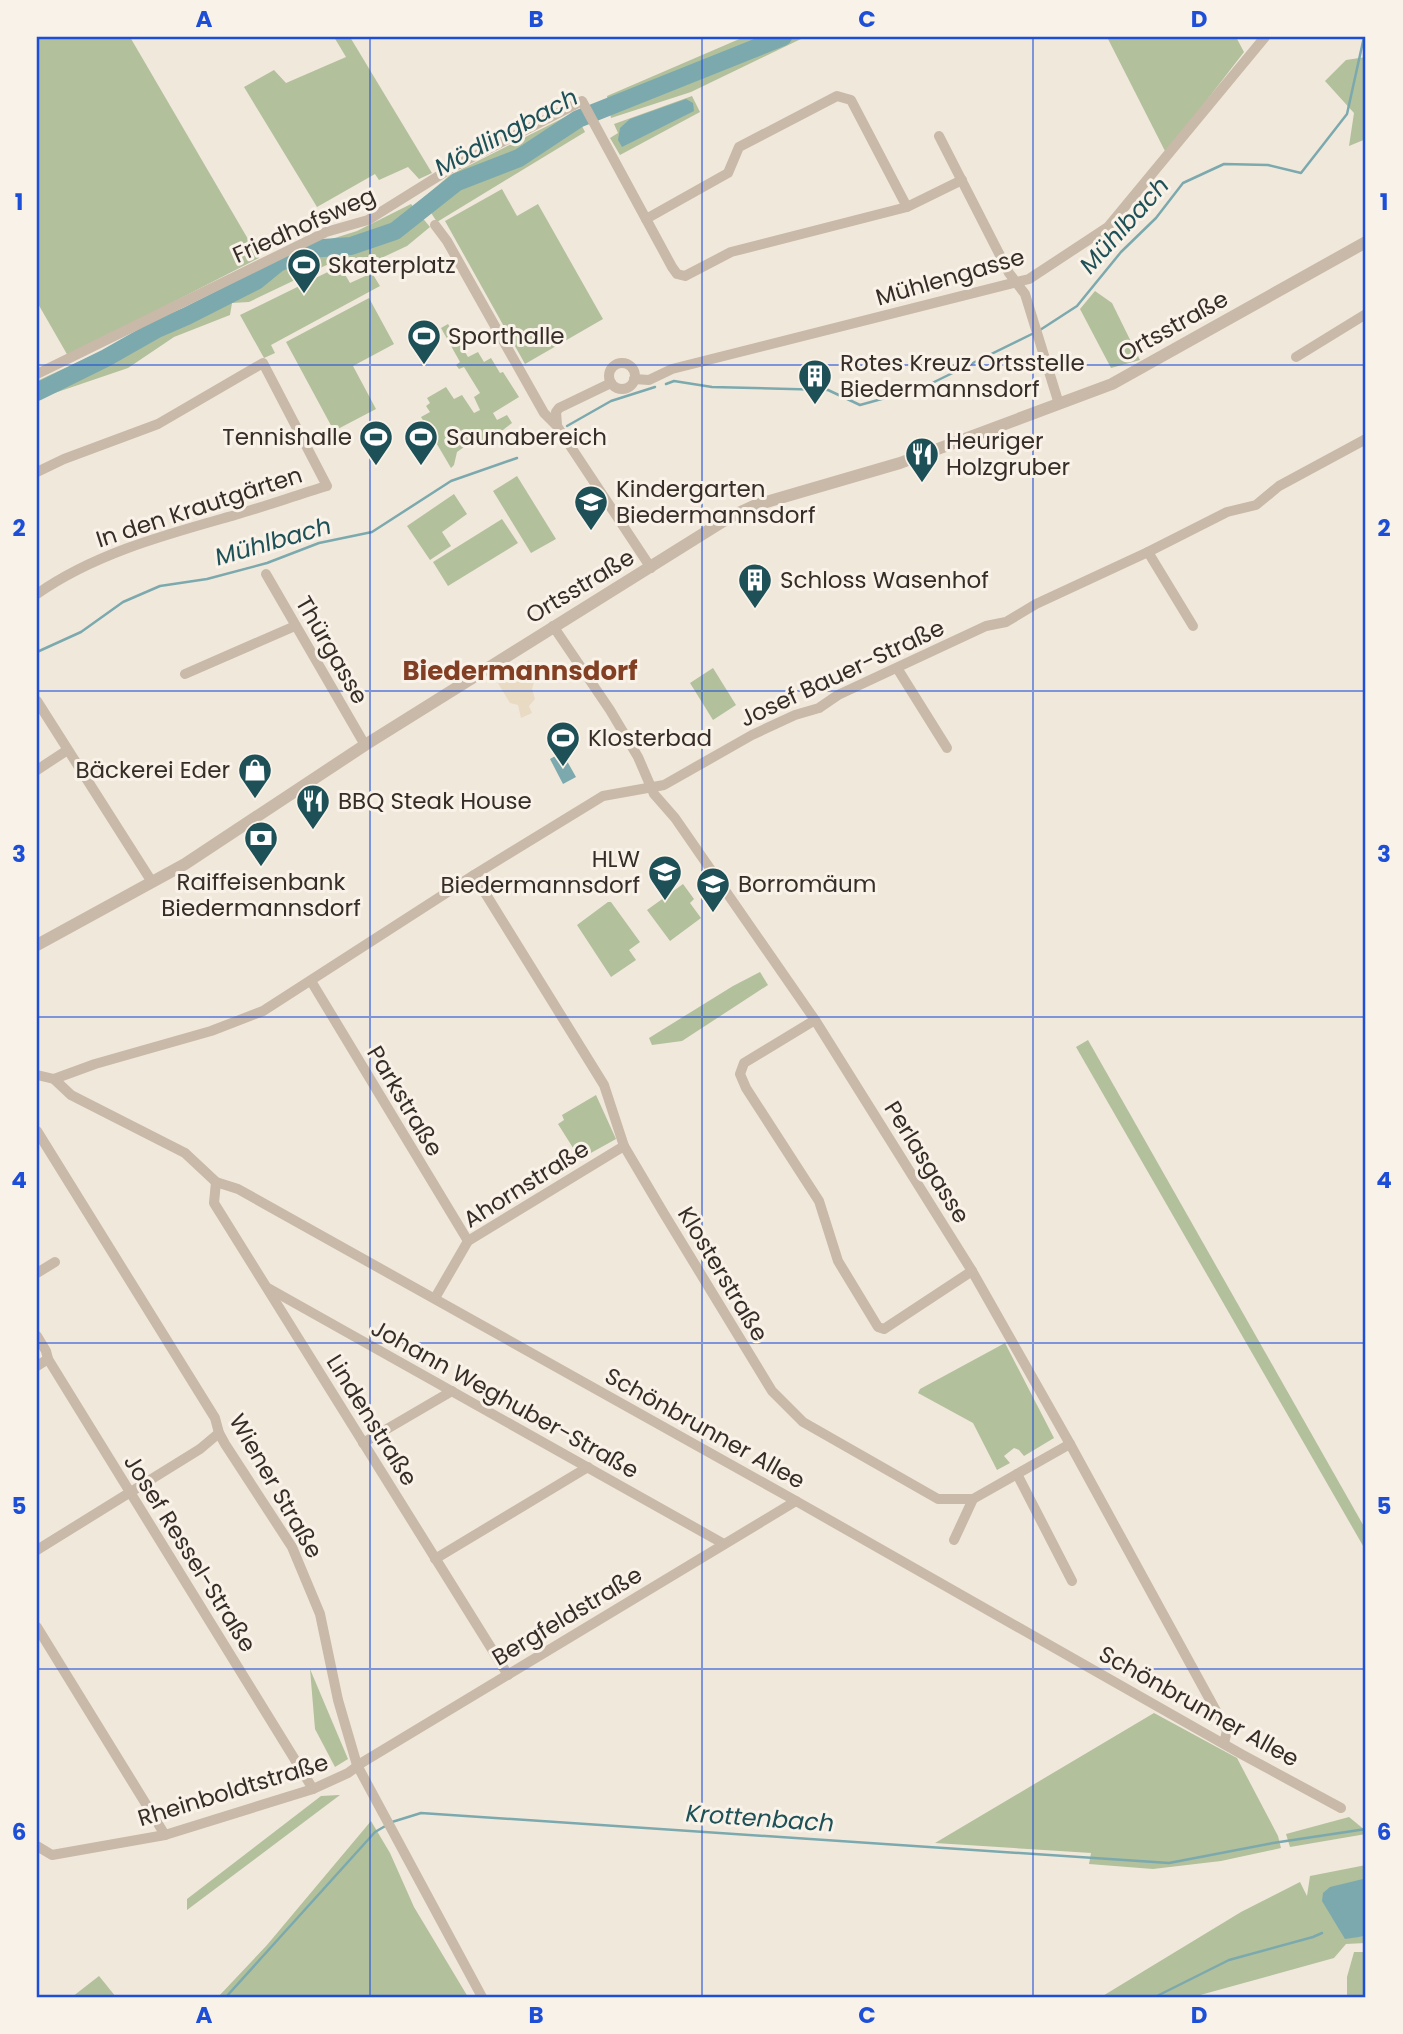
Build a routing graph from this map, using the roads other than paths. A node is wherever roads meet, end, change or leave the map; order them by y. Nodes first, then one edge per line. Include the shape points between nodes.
1 (1265, 37) edge
2 (939, 136) dead end
3 (962, 180) junction
4 (907, 207) junction
5 (646, 219) junction
6 (435, 225) dead end
7 (1366, 242) edge
8 (1016, 283) junction
9 (1366, 314) edge
10 (1296, 357) dead end
11 (37, 374) edge
12 (634, 379) junction
13 (611, 383) junction
14 (1059, 404) junction
15 (559, 429) junction
16 (1366, 439) edge
17 (37, 472) edge
18 (1148, 552) junction
19 (651, 568) junction
20 (266, 574) dead end
21 (37, 594) edge
22 (295, 626) junction
23 (553, 626) junction
24 (1193, 626) dead end
25 (897, 668) junction
26 (185, 674) dead end
27 (37, 701) edge
28 (365, 745) junction
29 (947, 748) dead end
30 (66, 751) junction
31 (37, 770) edge
32 (651, 788) junction
33 (474, 875) junction
34 (152, 882) junction
35 (37, 945) edge
36 (311, 981) junction
37 (815, 1020) junction
38 (37, 1075) edge
39 (54, 1079) junction
40 (37, 1131) edge
41 (624, 1146) junction
42 (216, 1182) junction
43 (468, 1241) junction
44 (55, 1262) dead end
45 (972, 1271) junction
46 (37, 1273) edge
47 (268, 1288) junction
48 (435, 1298) junction
49 (37, 1336) edge
50 (48, 1359) junction
51 (37, 1366) edge
52 (452, 1391) junction
53 (219, 1433) junction
54 (363, 1444) junction
55 (1070, 1444) junction
56 (588, 1467) junction
57 (1017, 1474) junction
58 (129, 1492) junction
59 (974, 1499) junction
60 (796, 1501) junction
61 (954, 1540) dead end
62 (724, 1544) junction
63 (37, 1550) edge
64 (435, 1559) junction
65 (1072, 1581) dead end
66 (37, 1628) edge
67 (508, 1675) junction
68 (1224, 1743) junction
69 (357, 1765) junction
70 (313, 1789) junction
71 (1341, 1808) dead end
72 (165, 1835) junction
73 (37, 1846) edge
74 (482, 1997) edge

1 - 8 street, Mühlengasse via 1108,227 1030,279
2 - 3 street
3 - 4 street
3 - 8 street
4 - 5 street via 731,252 681,276
4 - 5 street via 851,100 837,96 739,147 728,173
5 - 11 street, Friedhofsweg via 584,105 453,167 368,220 326,232
6 - 15 street via 544,413
7 - 14 street, Ortsstraße via 1112,384
8 - 12 street, Mühlengasse via 672,369 649,380
8 - 14 street via 1025,294
9 - 10 street
12 - 13 street, Mühlengasse via 625,388
12 - 13 street, Mühlengasse via 631,367 618,364 610,372
13 - 15 street, Mühlengasse via 559,408
14 - 19 street, Ortsstraße via 900,463 757,505
15 - 19 street
16 - 18 street, Josef Bauer-Straße via 1279,486 1263,501 1227,512
17 - 21 street, In den Krautgärten via 158,424 263,363 327,486 100,559
18 - 24 street
18 - 25 street, Josef Bauer-Straße via 1006,622 986,626
19 - 23 street, Ortsstraße
20 - 22 street, Thürgasse
22 - 26 street
22 - 28 street, Thürgasse
23 - 28 street, Ortsstraße
23 - 32 street, Perlasgasse via 610,710
25 - 29 street
25 - 32 street, Josef Bauer-Straße
27 - 30 street
28 - 34 street, Ortsstraße
30 - 31 street
30 - 34 street
32 - 33 street, Josef Bauer-Straße via 603,796
32 - 37 street, Perlasgasse
33 - 36 street, Josef Bauer-Straße
33 - 41 street, Klosterstraße via 604,1085
34 - 35 street, Ortsstraße
36 - 39 street, Josef Bauer-Straße via 263,1011 211,1031
36 - 43 street, Parkstraße
37 - 45 street, Perlasgasse
37 - 45 street via 744,1063 740,1074 819,1201 838,1261 878,1327 884,1329
38 - 39 street
39 - 42 street, Schönbrunner Allee via 71,1095 185,1153
40 - 53 street, Wiener Straße via 215,1418
41 - 43 street, Ahornstraße
41 - 59 street, Klosterstraße via 772,1391 803,1422 938,1499
42 - 47 street, Lindenstraße via 214,1203
42 - 48 street, Schönbrunner Allee via 238,1189
43 - 48 street, Ahornstraße
44 - 46 street
45 - 55 street, Perlasgasse
47 - 52 street, Johann Weghuber-Straße
47 - 54 street, Lindenstraße
48 - 60 street, Schönbrunner Allee
49 - 50 street, Josef Ressel-Straße
50 - 51 street
50 - 58 street, Josef Ressel-Straße
52 - 54 street
52 - 56 street, Johann Weghuber-Straße
53 - 58 street
53 - 69 street, Wiener Straße via 297,1558 320,1614
54 - 64 street, Lindenstraße
55 - 57 street
55 - 68 street, Perlasgasse via 1227,1731
56 - 62 street, Johann Weghuber-Straße
56 - 64 street
57 - 59 street
57 - 65 street
58 - 63 street
58 - 70 street, Josef Ressel-Straße
59 - 61 street
60 - 62 street, Bergfeldstraße
60 - 68 street, Schönbrunner Allee
62 - 67 street, Bergfeldstraße
64 - 67 street, Lindenstraße
66 - 72 street
67 - 69 street, Bergfeldstraße
68 - 71 street, Schönbrunner Allee
69 - 70 street, Rheinboldtstraße
69 - 74 street, Wiener Straße
70 - 72 street, Rheinboldtstraße
72 - 73 street, Rheinboldtstraße via 52,1855

